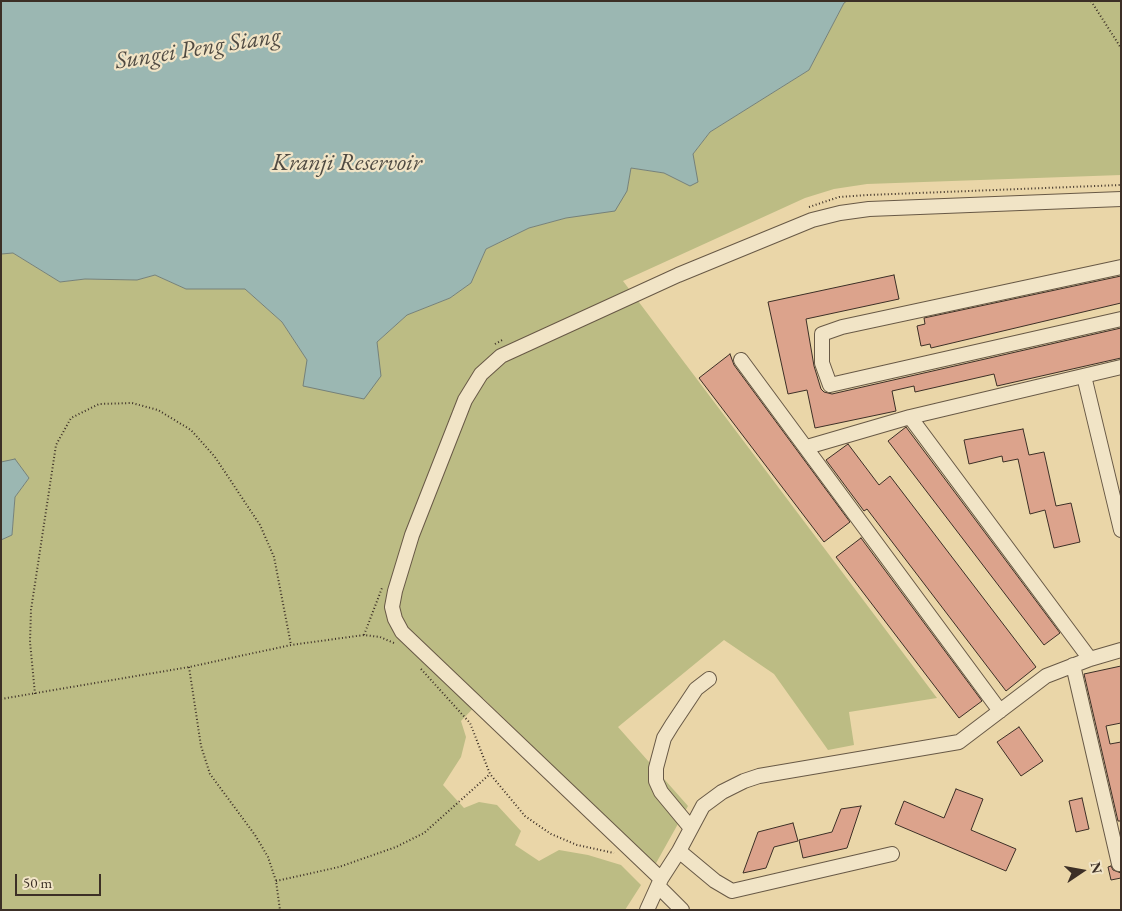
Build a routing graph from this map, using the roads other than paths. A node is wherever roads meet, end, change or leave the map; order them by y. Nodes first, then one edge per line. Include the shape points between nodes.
1 (1121, 199) edge
2 (1121, 268) edge
3 (1121, 319) edge
4 (741, 360) dead end
5 (1121, 367) edge
6 (1084, 376) junction
7 (910, 417) junction
8 (808, 448) junction
9 (1121, 530) edge
10 (1121, 650) edge
11 (1090, 659) junction
12 (1073, 665) junction
13 (709, 679) dead end
14 (1000, 711) junction
15 (690, 828) junction
16 (679, 851) junction
17 (892, 854) dead end
18 (1119, 864) dead end
19 (660, 883) junction
20 (646, 910) edge
21 (682, 910) edge

1 - 19 street via 869,209 812,220 678,275 501,356 481,374 465,400 412,535 395,591 392,607 395,619 402,632 636,854
2 - 3 street via 842,327 822,334 822,363 830,385
4 - 8 street
5 - 6 street
6 - 7 street
6 - 9 street
7 - 8 street
7 - 11 street
8 - 14 street
10 - 11 street
11 - 12 street
12 - 14 street via 1046,676
12 - 18 street
13 - 15 street via 696,689 664,738 656,768 656,781 661,792
14 - 15 street via 960,742 744,781 703,806
15 - 16 street
16 - 17 street via 732,891
16 - 19 street
19 - 20 street
19 - 21 street

